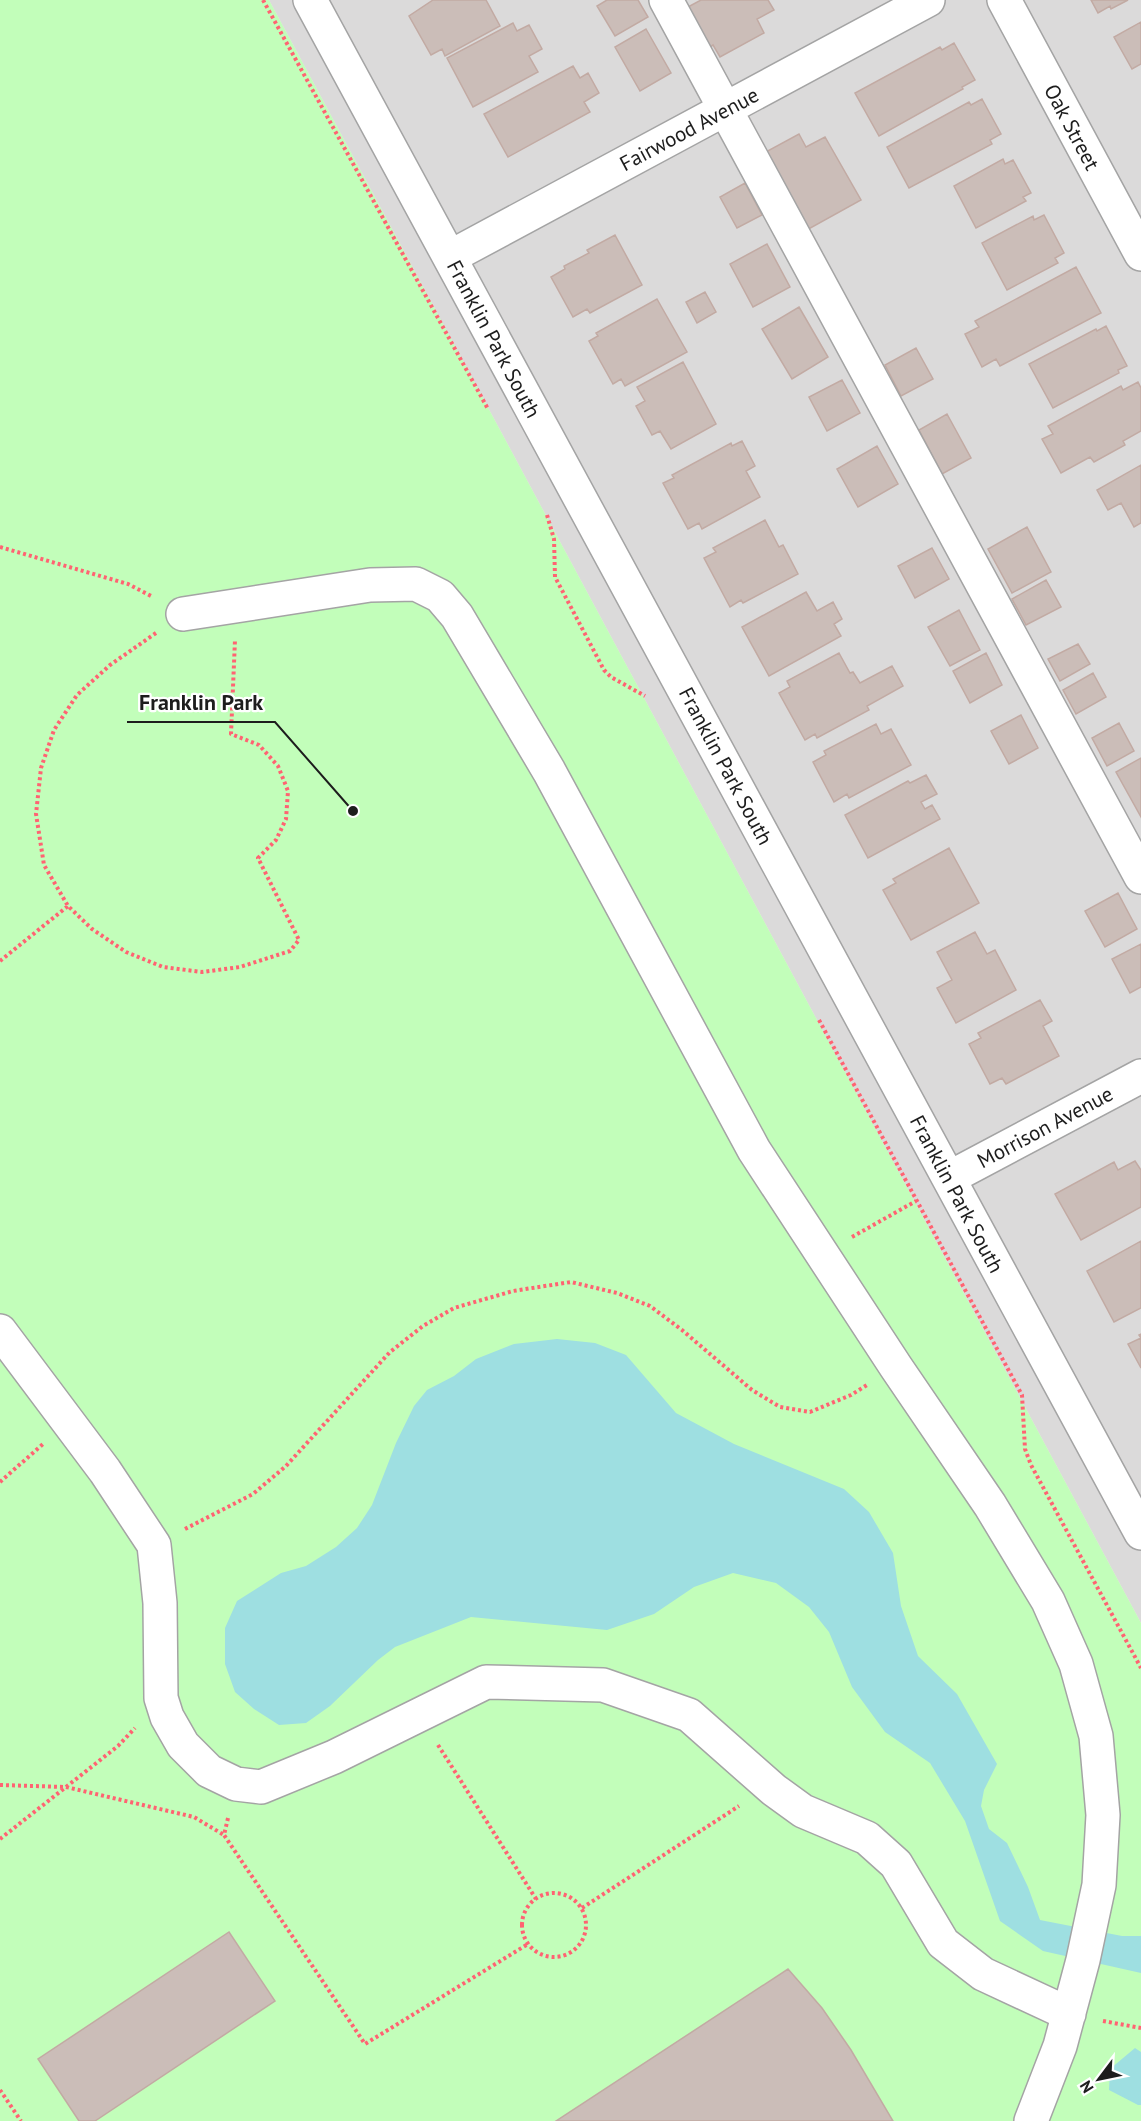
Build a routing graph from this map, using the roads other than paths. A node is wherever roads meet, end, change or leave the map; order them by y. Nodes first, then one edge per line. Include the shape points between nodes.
1 (310, 0) edge
2 (666, 0) edge
3 (928, 0) edge
4 (1004, 0) edge
5 (724, 110) junction
6 (1141, 254) edge
7 (450, 257) junction
8 (183, 614) road end
9 (1141, 877) edge
10 (1141, 1076) edge
11 (949, 1178) junction
12 (0, 1331) edge
13 (1141, 1533) edge
14 (1069, 2014) junction
15 (1031, 2121) edge

1 - 7 street, Franklin Park South
2 - 5 street
3 - 5 street, Fairwood Avenue
4 - 6 street, Oak Street
5 - 7 street, Fairwood Avenue
5 - 9 street
7 - 11 street, Franklin Park South
8 - 14 street via 370,585 416,584 440,596 457,616 549,771 754,1150 996,1514 1048,1601 1076,1664 1096,1736 1103,1815 1099,1885
10 - 11 street, Morrison Avenue
11 - 13 street, Franklin Park South
12 - 14 street via 105,1471 154,1545 160,1603 161,1698 183,1745 209,1771 236,1784 261,1787 334,1757 486,1682 603,1685 689,1715 803,1811 867,1838 896,1864 943,1943 983,1974
14 - 15 street

